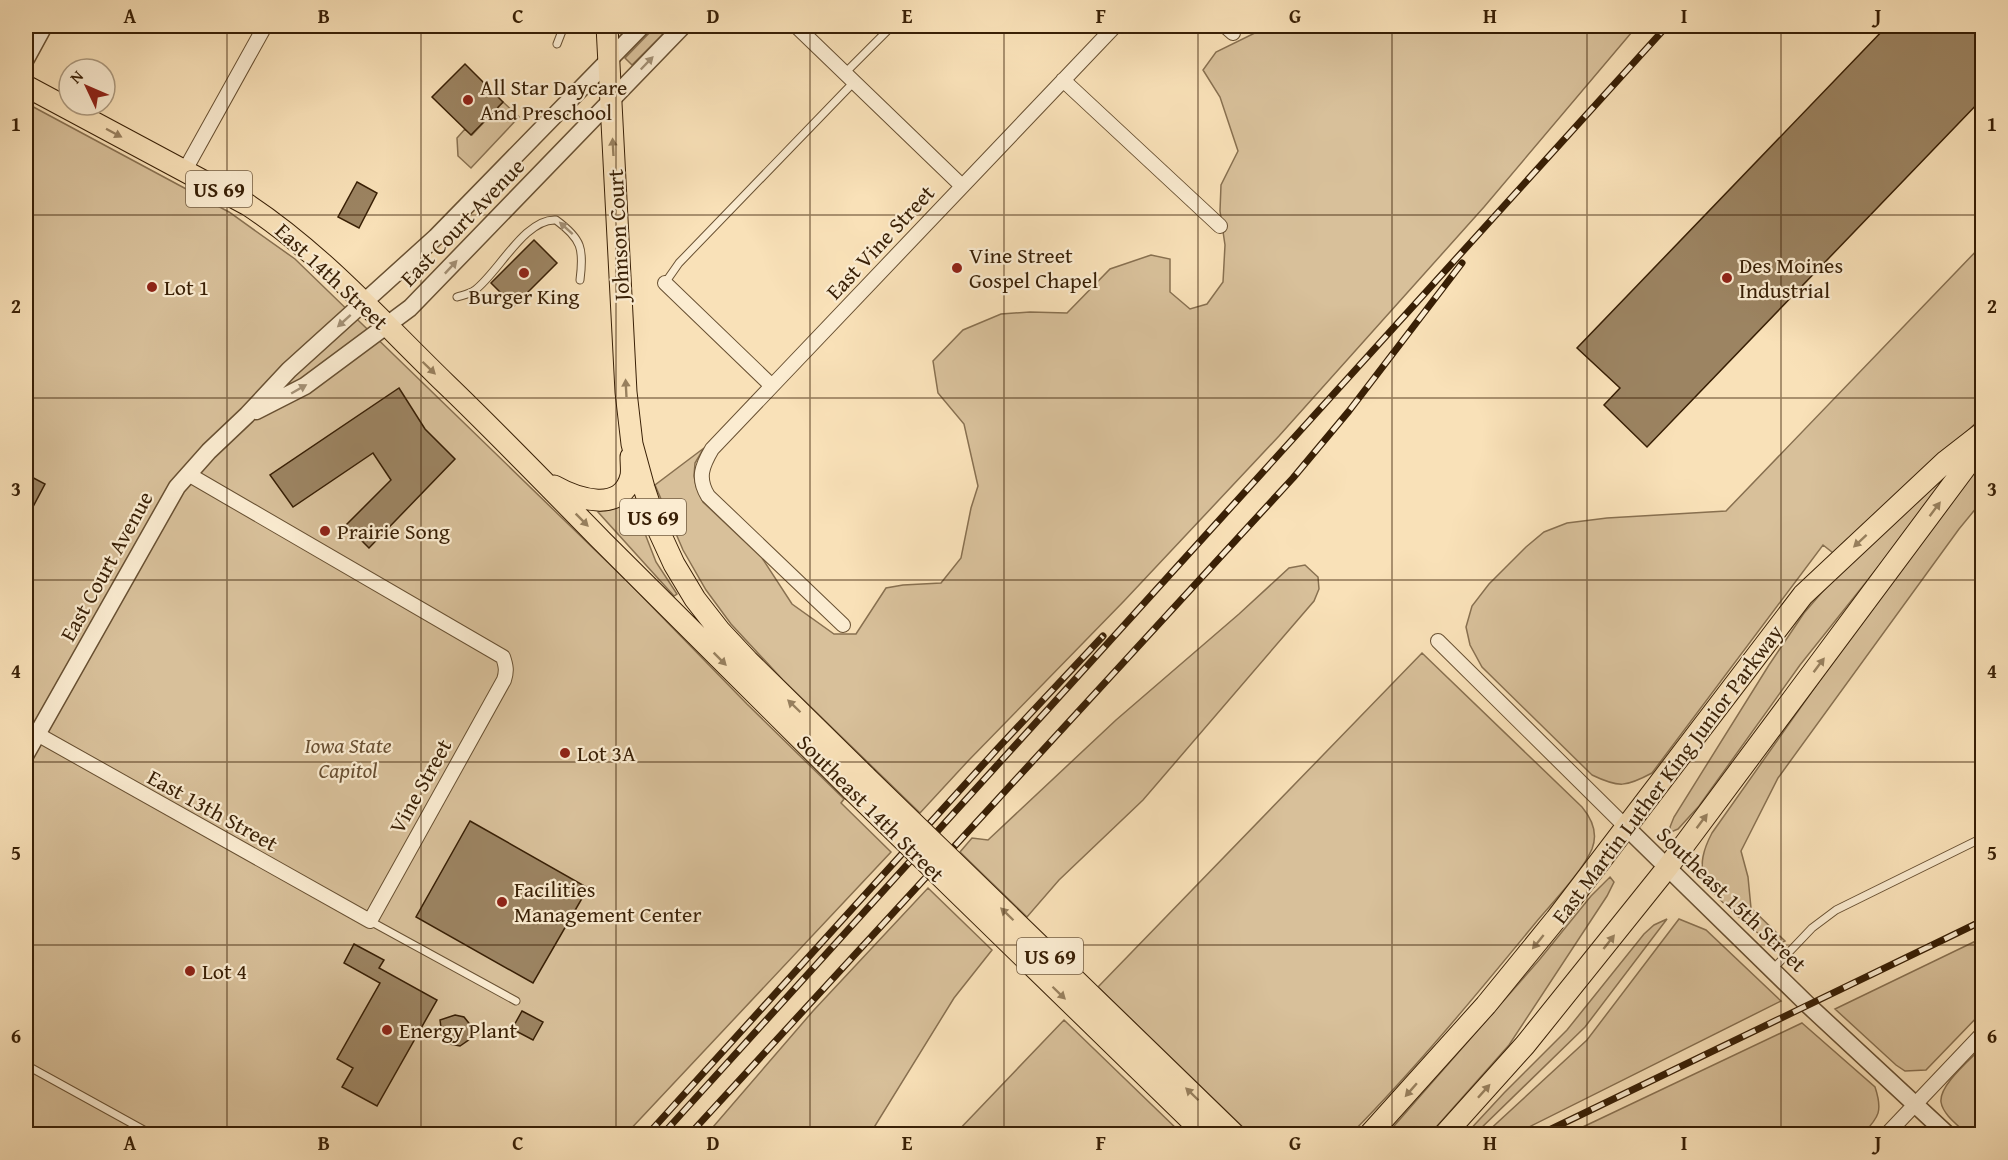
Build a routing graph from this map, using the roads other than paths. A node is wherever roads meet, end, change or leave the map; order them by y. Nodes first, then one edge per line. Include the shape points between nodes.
1 (44, 26) edge
2 (265, 26) edge
3 (564, 26) edge
4 (607, 26) edge
5 (642, 26) edge
6 (683, 26) edge
7 (796, 26) edge
8 (892, 26) edge
9 (1115, 26) edge
10 (557, 44) dead end
11 (609, 58) junction
12 (26, 59) edge
13 (849, 78) junction
14 (1063, 80) junction
15 (26, 86) edge
16 (610, 101) junction
17 (185, 170) junction
18 (962, 186) junction
19 (1220, 226) dead end
20 (579, 280) dead end
21 (665, 283) joint
22 (457, 297) dead end
23 (365, 303) junction
24 (388, 327) junction
25 (772, 386) junction
26 (247, 415) junction
27 (1983, 433) edge
28 (632, 444) junction
29 (1983, 445) edge
30 (188, 474) junction
31 (541, 479) junction
32 (843, 625) dead end
33 (1438, 641) dead end
34 (37, 735) junction
35 (26, 754) edge
36 (859, 783) junction
37 (1627, 828) junction
38 (1983, 838) edge
39 (1667, 868) junction
40 (370, 921) junction
41 (1773, 969) junction
42 (516, 1000) dead end
43 (1983, 1034) edge
44 (26, 1065) edge
45 (1916, 1104) junction
46 (152, 1134) edge
47 (1204, 1134) edge
48 (1234, 1134) edge
49 (1370, 1134) edge
50 (1445, 1134) edge
51 (1887, 1134) edge
52 (1947, 1134) edge

1 - 12 street
2 - 17 street
3 - 10 lane
4 - 11 main road, Johnson Court / US 69
5 - 11 street, East Court Avenue
16 -> 6 street, East Court Avenue
7 - 13 street
8 - 13 lane
9 - 14 street, East Vine Street
11 - 16 main road, Johnson Court / US 69
11 - 23 street, East Court Avenue via 444,230
13 - 18 street
13 - 21 lane
14 - 18 street, East Vine Street
14 - 19 street
15 -> 17 main road, East 14th Street / US 69
24 -> 16 street, East Court Avenue via 439,280
28 -> 16 main road, Johnson Court / US 69
17 - 23 main road, East 14th Street / US 69 via 281,227
18 - 25 street, East Vine Street
20 -> 22 lane via 583,257 580,242 564,225 547,219 521,240 474,291
21 - 25 street
23 - 24 main road, East 14th Street / US 69
23 -> 26 street, East Court Avenue via 289,370
26 -> 24 street, East Court Avenue via 305,386
24 -> 31 main road, East 14th Street / US 69
25 - 32 street, East Vine Street via 712,449 703,464 703,488
26 - 30 street, East Court Avenue
27 -> 37 main road, East Martin Luther King Junior Parkway via 1947,461 1803,595
28 - 31 main road via 631,477 624,491 611,499 573,497
36 -> 28 main road, Southeast 14th Street / US 69 via 695,599 657,527
39 -> 29 main road
30 - 34 street, East Court Avenue via 163,509
30 - 40 street, Vine Street via 503,657 506,672
31 -> 36 main road, Southeast 14th Street / US 69
33 - 37 street, Southeast 15th Street
34 - 35 street, East Court Avenue
34 - 40 street, East 13th Street
36 -> 47 main road, Southeast 14th Street / US 69, bridge
48 -> 36 main road, Southeast 14th Street / US 69, bridge
37 - 39 street, Southeast 15th Street
37 -> 49 main road, East Martin Luther King Junior Parkway via 1486,1005
38 - 41 lane via 1836,910 1812,928
39 - 41 street, Southeast 15th Street
50 -> 39 main road via 1525,1045
40 - 42 lane
41 - 45 street, Southeast 15th Street
43 - 45 street
44 - 46 lane
45 - 51 street
45 - 52 street, Southeast 15th Street

